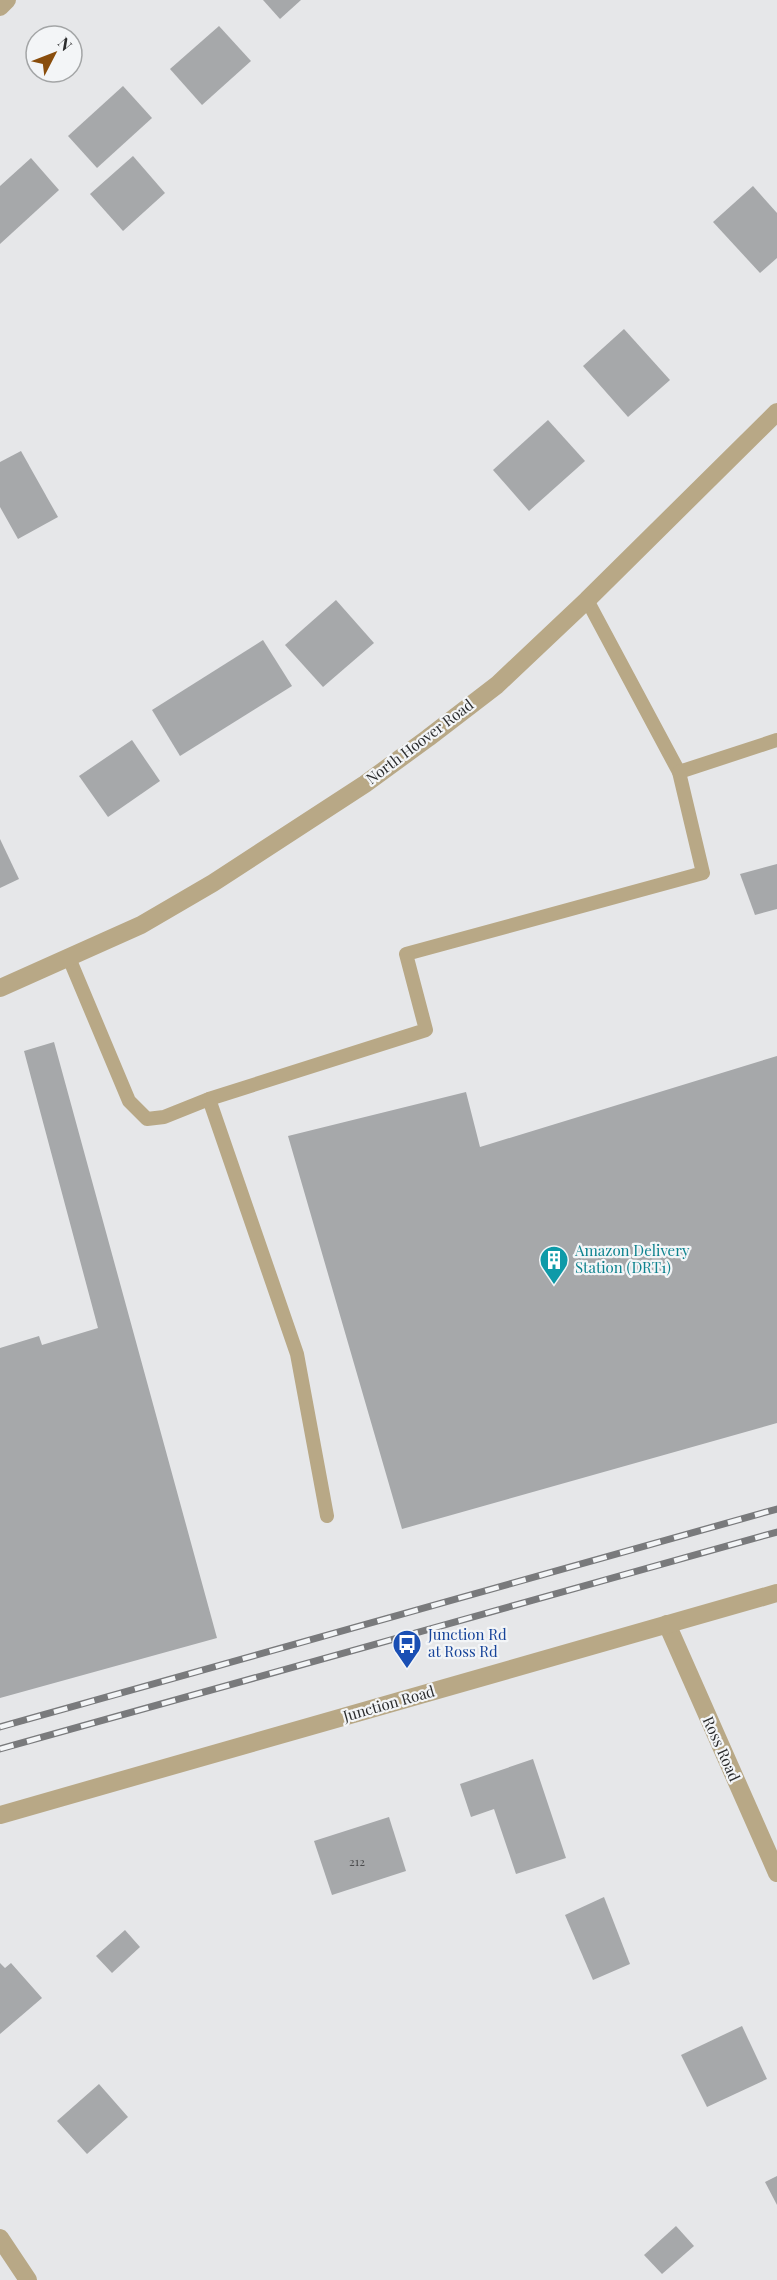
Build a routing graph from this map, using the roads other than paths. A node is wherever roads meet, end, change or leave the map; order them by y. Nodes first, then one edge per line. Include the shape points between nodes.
1 (8, 0) edge
2 (0, 7) edge
3 (777, 412) edge
4 (587, 600) junction
5 (777, 740) edge
6 (679, 772) junction
7 (69, 958) junction
8 (0, 988) edge
9 (209, 1099) junction
10 (327, 1516) dead end
11 (777, 1593) edge
12 (667, 1624) junction
13 (0, 1815) edge
14 (777, 1873) edge
15 (0, 2238) edge
16 (28, 2280) edge

1 - 2 street
3 - 4 street, North Hoover Road
4 - 6 lane
4 - 7 street, North Hoover Road via 497,685 365,784 213,883 141,925
5 - 6 lane
6 - 9 lane via 703,873 406,954 426,1030
7 - 8 street, North Hoover Road
7 - 9 lane via 129,1101 147,1119 164,1117
9 - 10 lane via 297,1354
11 - 12 street, Junction Road
12 - 13 street, Junction Road
12 - 14 street, Ross Road
15 - 16 street

